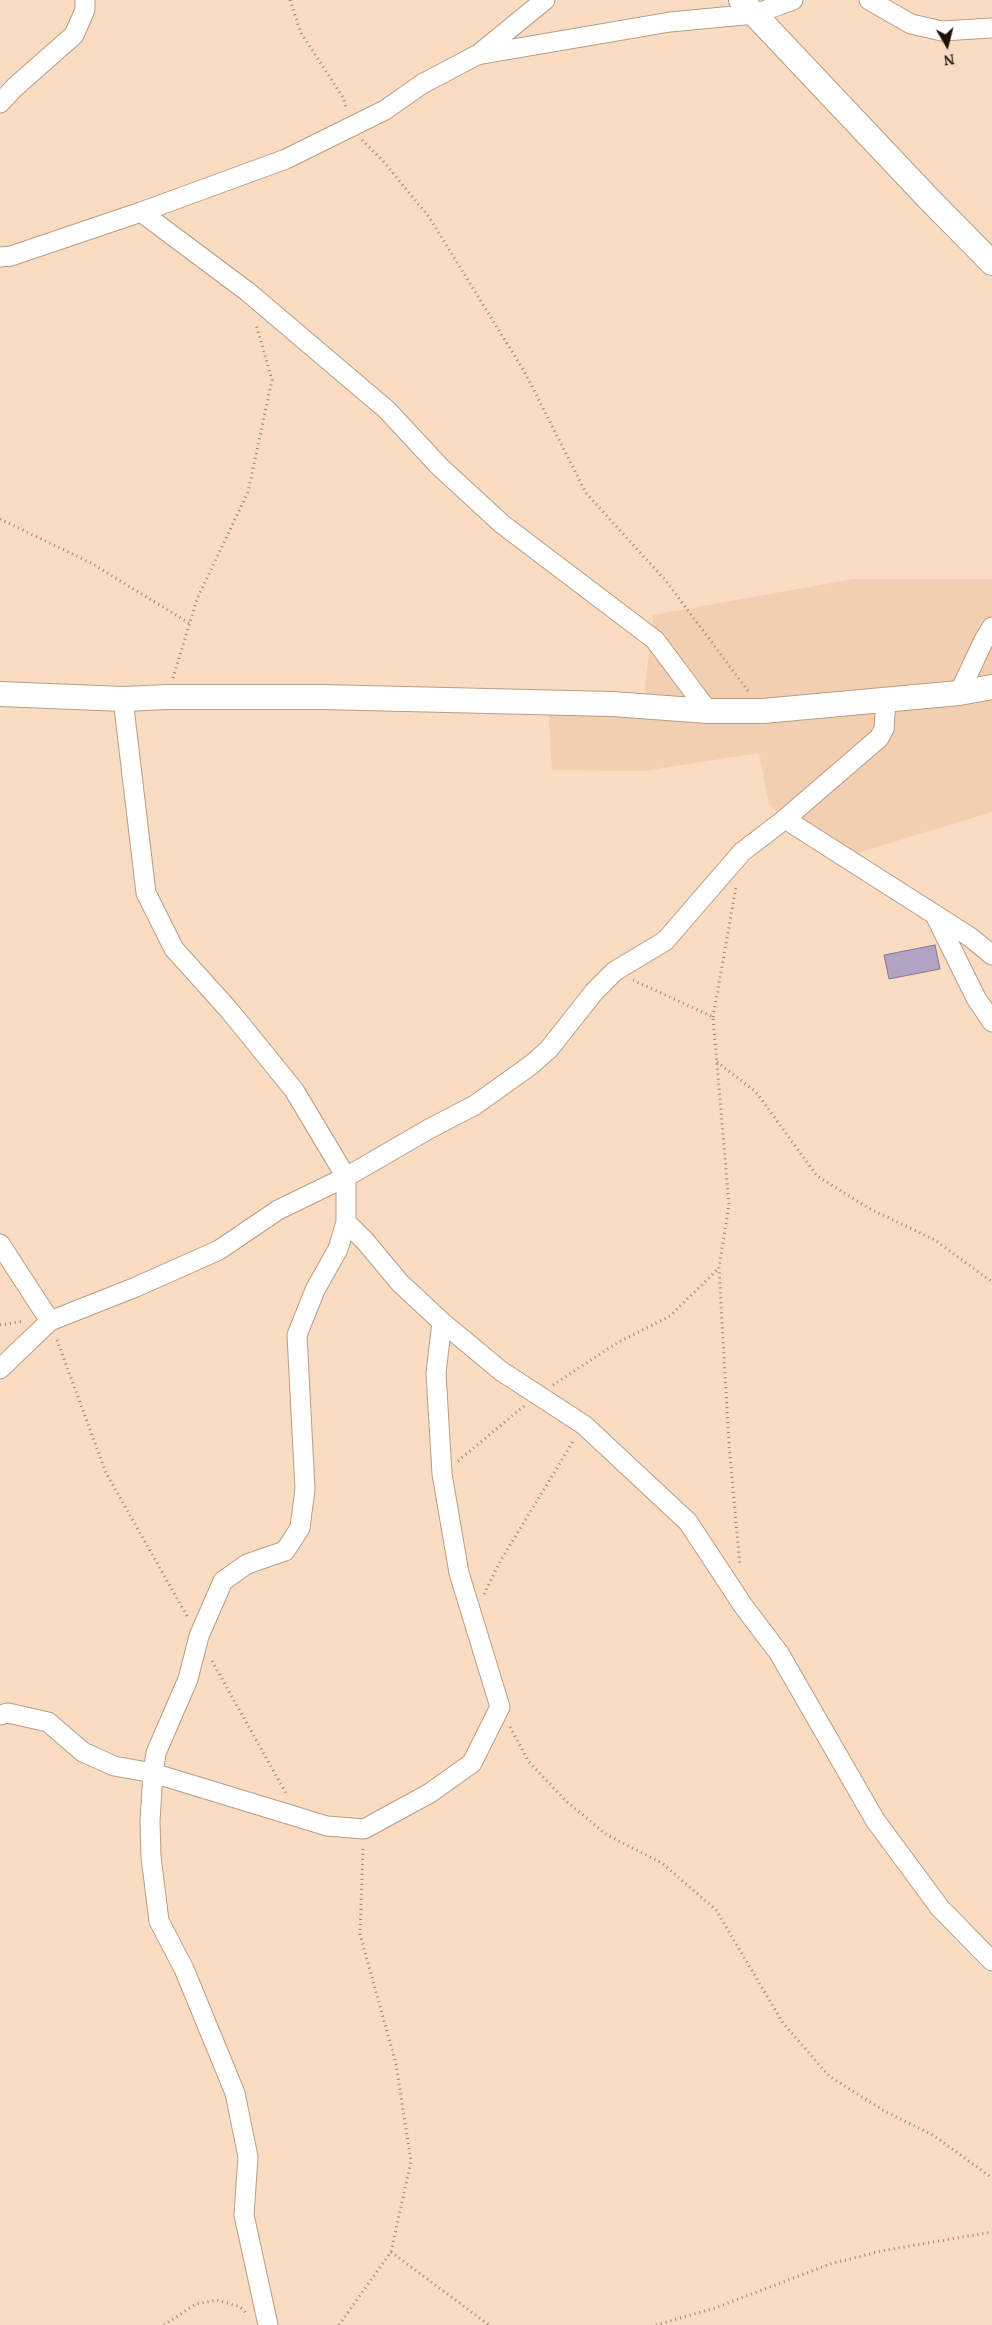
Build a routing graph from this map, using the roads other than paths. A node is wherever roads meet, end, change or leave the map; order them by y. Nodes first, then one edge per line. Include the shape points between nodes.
1 (85, 0) edge
2 (544, 0) edge
3 (793, 0) edge
4 (869, 0) edge
5 (748, 7) edge
6 (992, 28) edge
7 (477, 55) junction
8 (0, 103) edge
9 (141, 212) junction
10 (0, 257) edge
11 (992, 263) edge
12 (992, 627) edge
13 (992, 687) edge
14 (959, 693) junction
15 (0, 694) edge
16 (123, 699) junction
17 (886, 699) junction
18 (708, 711) junction
19 (785, 819) junction
20 (935, 916) junction
21 (992, 955) edge
22 (992, 1022) edge
23 (346, 1177) junction
24 (346, 1222) junction
25 (0, 1244) edge
26 (50, 1320) junction
27 (442, 1322) junction
28 (0, 1369) edge
29 (0, 1715) edge
30 (153, 1773) junction
31 (992, 1961) edge
32 (259, 2322) edge

1 - 8 street via 85,10 74,35
2 - 7 street
3 - 5 street
4 - 6 street via 911,24 942,31
5 - 7 street
5 - 11 street
7 - 9 street via 422,84 385,110 286,159
9 - 10 street via 12,256
9 - 18 street via 248,292 387,410 502,524 654,640
12 - 14 street
13 - 14 street
14 - 17 street
15 - 16 street
16 - 18 street via 322,697 603,704
16 - 23 street via 146,893 174,949 294,1090
17 - 18 street via 763,711
17 - 19 street via 884,729 879,738
19 - 20 street
19 - 23 street via 742,852 665,941 615,971 549,1049 531,1065 475,1105
20 - 21 street
20 - 22 street via 976,998
23 - 24 street
23 - 26 street via 278,1210 219,1250
24 - 27 street via 400,1283
24 - 30 street via 338,1249 315,1290 297,1335 305,1489 300,1528 285,1551 247,1564 223,1581 199,1636 188,1679 156,1753
25 - 26 street
26 - 28 street
27 - 30 street via 436,1373 442,1474 459,1573 500,1707 472,1763 430,1793 364,1829 327,1826
27 - 31 street via 501,1371 584,1425 688,1522 744,1607 779,1653 875,1820 940,1908
29 - 30 street via 8,1713 48,1722 83,1752 114,1766
30 - 32 street via 151,1857 159,1921 184,1969 235,2093 248,2157 244,2214

